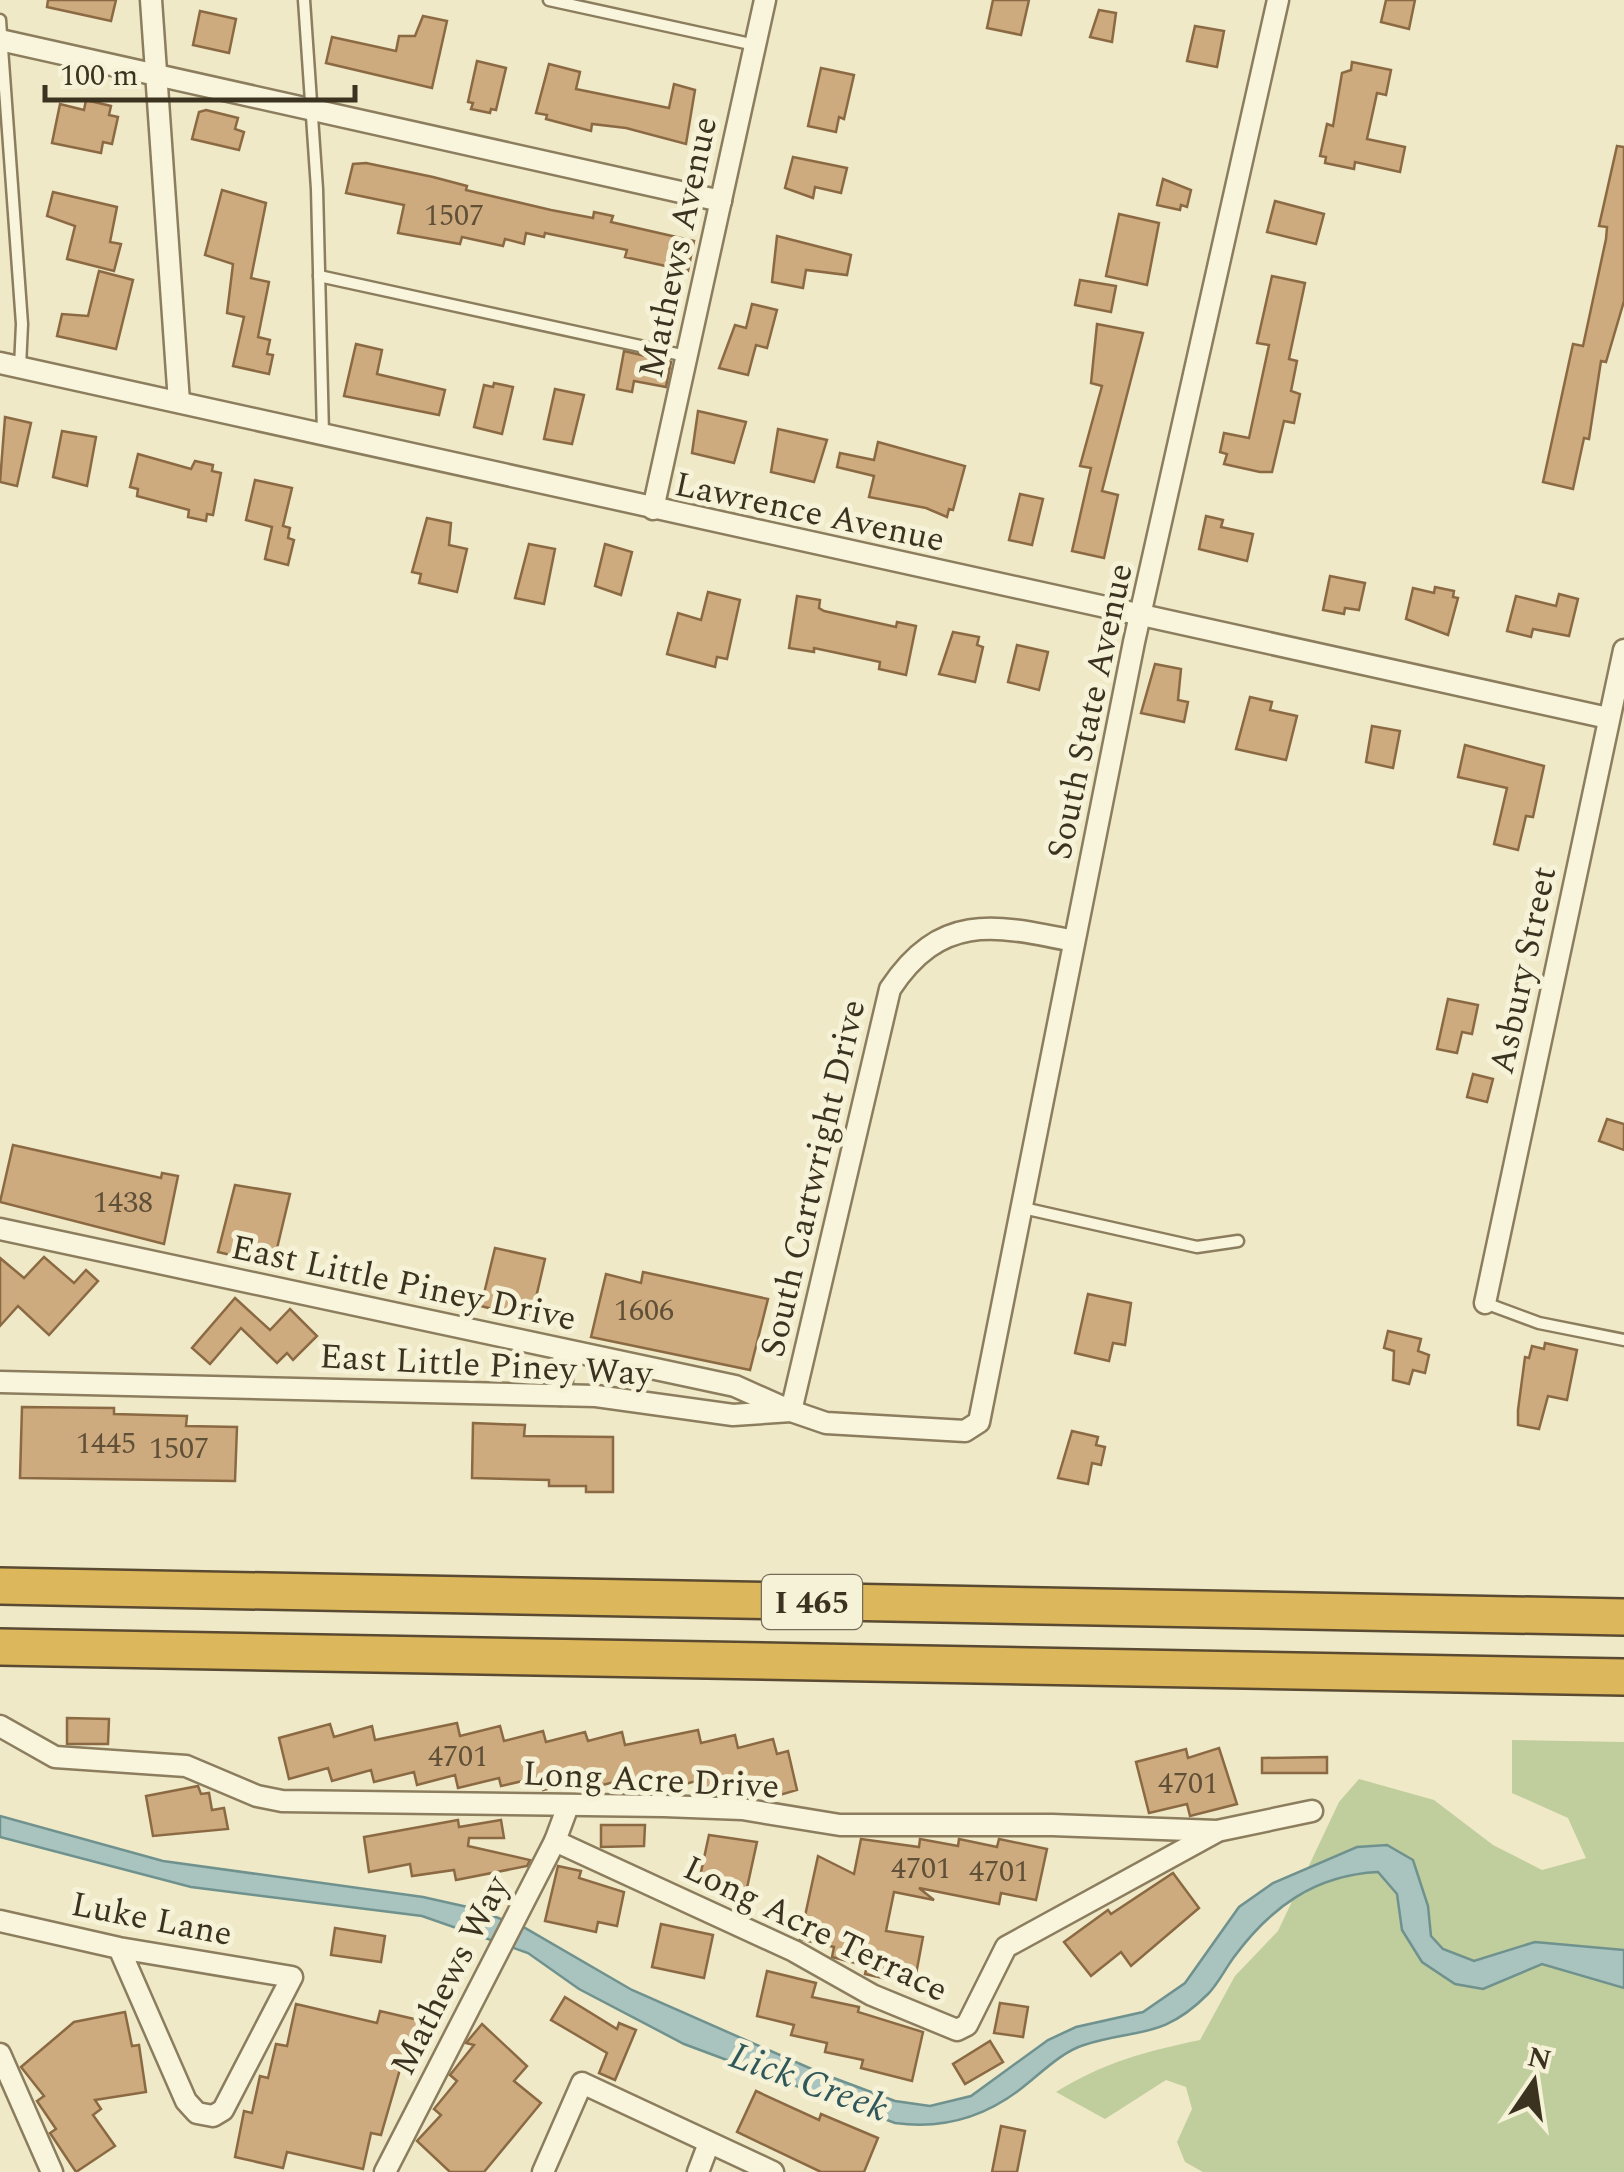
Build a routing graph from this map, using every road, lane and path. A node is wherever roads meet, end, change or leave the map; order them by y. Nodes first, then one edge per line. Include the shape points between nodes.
1 (151, 0) edge
2 (304, 0) edge
3 (549, 0) edge
4 (765, 0) edge
5 (1278, 0) edge
6 (1, 34) edge
7 (755, 45) junction
8 (156, 75) junction
9 (312, 110) junction
10 (720, 201) junction
11 (319, 276) junction
12 (686, 356) junction
13 (10, 365) edge
14 (179, 402) junction
15 (323, 435) junction
16 (653, 509) junction
17 (1142, 617) junction
18 (1624, 650) edge
19 (1620, 685) edge
20 (1608, 718) junction
21 (1074, 941) junction
22 (1024, 1208) junction
23 (0, 1228) edge
24 (1238, 1240) dead end
25 (1485, 1302) joint
26 (1624, 1340) edge
27 (564, 1350) junction
28 (0, 1382) edge
29 (561, 1395) junction
30 (790, 1411) junction
31 (965, 1431) joint
32 (0, 1586) edge
33 (1624, 1617) edge
34 (0, 1647) edge
35 (1624, 1677) edge
36 (0, 1726) edge
37 (568, 1806) junction
38 (1312, 1811) dead end
39 (1217, 1831) junction
40 (555, 1841) junction
41 (0, 1921) edge
42 (119, 1948) junction
43 (0, 2054) edge
44 (709, 2143) junction
45 (52, 2172) edge
46 (384, 2172) edge
47 (543, 2172) edge
48 (698, 2172) edge
49 (774, 2172) edge

1 - 8 street
2 - 9 lane
3 - 7 lane
4 - 7 street, Mathews Avenue
5 - 17 street, South State Avenue
6 - 8 street
6 - 13 lane via 22,324
7 - 10 street, Mathews Avenue
8 - 9 street
8 - 14 street
9 - 10 street
9 - 11 lane
10 - 12 street, Mathews Avenue
11 - 12 lane
11 - 15 lane
12 - 16 street, Mathews Avenue
13 - 14 street, Lawrence Avenue
14 - 15 street, Lawrence Avenue
15 - 16 street, Lawrence Avenue
16 - 17 street, Lawrence Avenue
17 - 20 street, Lawrence Avenue
17 - 21 street, South State Avenue
18 - 19 street, Asbury Street
19 - 20 street, Asbury Street
20 - 25 street, Asbury Street
21 - 22 street, South State Avenue
21 - 30 street, South Cartwright Drive via 967,929 918,954 890,989
22 - 24 lane via 1196,1246
22 - 31 street, South State Avenue via 983,1408 979,1422
23 - 27 street, East Little Piney Drive
25 - 26 lane via 1538,1323
27 - 29 street
27 - 30 street, East Little Piney Drive via 735,1386
28 - 29 street, East Little Piney Way
29 - 30 street, East Little Piney Way via 733,1415
30 - 31 street, East Little Piney Way via 826,1423
32 - 33 highway, I 465
34 - 35 highway, I 465
36 - 37 street, Long Acre Drive via 54,1757 186,1766 272,1800
37 - 39 street, Long Acre Drive via 742,1809 840,1825
37 - 40 street, Mathews Way
38 - 39 street, Long Acre Drive
39 - 40 street, Long Acre Terrace via 1006,1946 967,2025 957,2030
40 - 46 street, Mathews Way
41 - 42 street, Luke Lane
42 - 42 street, Luke Lane via 292,1977 226,2104 208,2116 186,2101
43 - 45 street
44 - 47 street via 582,2083
44 - 48 street
44 - 49 street

